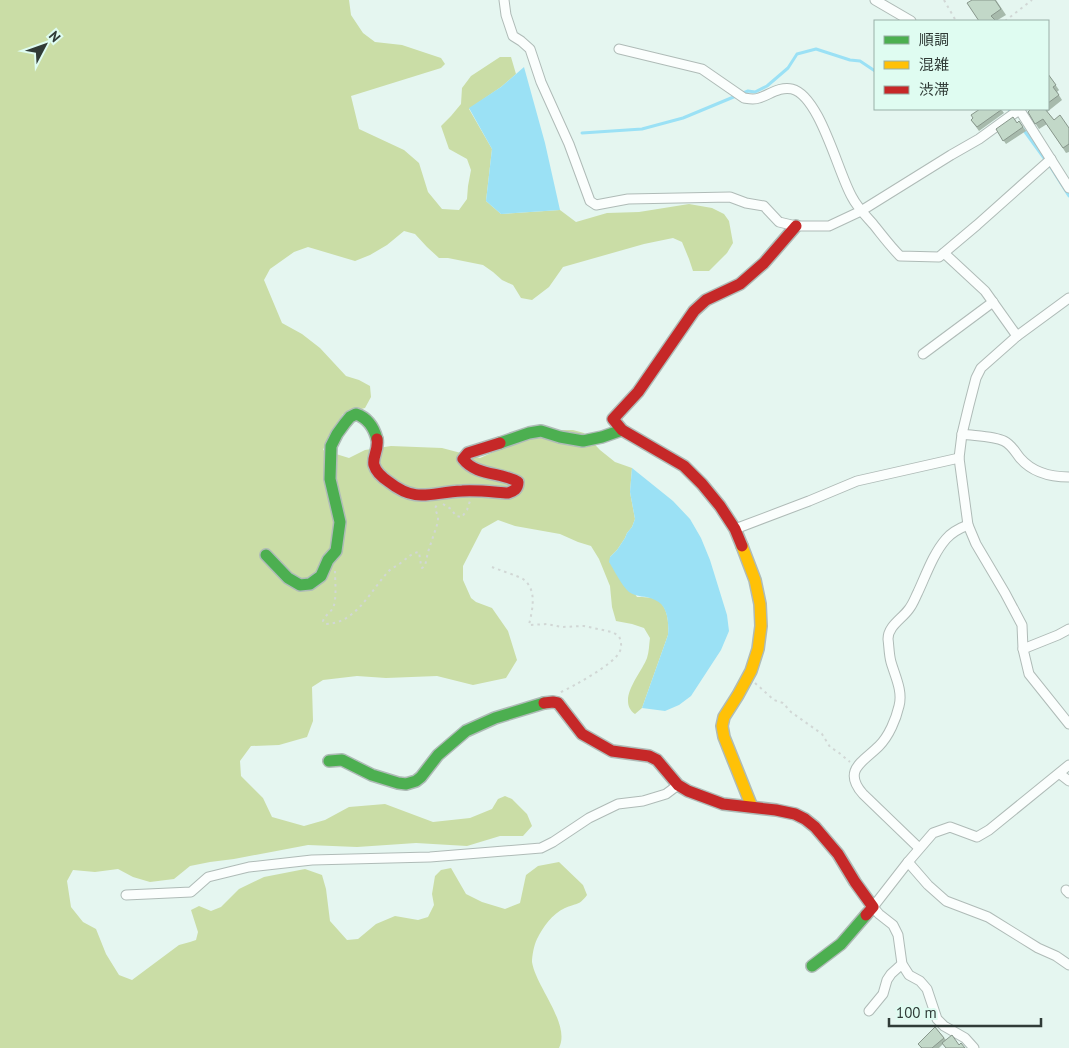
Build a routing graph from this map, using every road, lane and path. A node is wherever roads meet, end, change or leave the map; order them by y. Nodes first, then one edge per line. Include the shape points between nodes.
1 (875, 0) edge
2 (944, 0) edge
3 (1032, 0) edge
4 (507, 1) edge
5 (909, 20) edge
6 (955, 20) edge
7 (1006, 20) edge
8 (619, 48) dead end
9 (1018, 110) edge
10 (1020, 110) edge
11 (1051, 159) junction
12 (1067, 182) edge
13 (861, 211) junction
14 (796, 226) junction
15 (944, 253) junction
16 (1069, 298) edge
17 (993, 302) junction
18 (1017, 336) junction
19 (923, 354) dead end
20 (622, 430) junction
21 (962, 434) junction
22 (959, 458) junction
23 (1069, 477) edge
24 (470, 491) junction
25 (968, 525) junction
26 (735, 529) junction
27 (266, 555) dead end
28 (492, 567) dead end
29 (335, 571) dead end
30 (1069, 629) edge
31 (1023, 648) junction
32 (748, 677) junction
33 (553, 702) junction
34 (1069, 724) edge
35 (329, 761) dead end
36 (1069, 765) edge
37 (856, 768) junction
38 (1060, 774) junction
39 (1069, 781) edge
40 (678, 785) junction
41 (752, 807) junction
42 (919, 848) junction
43 (908, 862) junction
44 (126, 895) dead end
45 (873, 907) junction
46 (902, 964) junction
47 (1069, 965) edge
48 (812, 966) dead end
49 (869, 1011) dead end
50 (974, 1048) edge

1 - 5 street
2 - 6 path
3 - 7 path
4 - 14 street via 506,15 513,36 530,49 590,201 596,205 628,199 730,197 764,206 779,222
8 - 13 street via 702,68 741,96 752,100 783,89 799,93 822,124 851,197
9 - 13 street via 979,139
10 - 11 street
11 - 12 street
11 - 15 street
13 - 14 street via 829,226
13 - 15 street via 900,256 939,257
14 - 20 street via 764,263 740,284 706,300 694,311 638,392 613,419
15 - 17 street
16 - 18 street
17 - 18 street
17 - 19 street
18 - 21 street via 981,368
20 - 24 street via 583,441 541,430 468,453 463,459 473,468 518,482 514,492
20 - 26 street via 684,466 702,484
21 - 22 street
21 - 23 street via 999,439 1014,448 1030,466 1053,476
22 - 25 street
22 - 26 street via 856,481
24 - 27 street via 416,496 397,488 374,468 378,446 376,437 370,424 356,414 350,417 331,446 330,479 340,522 336,551 321,576 310,584 300,585 288,578
24 - 29 path via 470,502 462,517 456,516 443,503 435,508 438,522 425,566 422,568 419,552 414,553 388,571 366,600 344,621 325,624 325,616 334,606
25 - 31 street via 1022,625
25 - 37 street via 948,537 939,548 910,608 889,631 900,706 886,737
26 - 32 street via 755,580 760,604 758,648
28 - 33 path via 523,580 530,589 533,599 528,626 584,626 619,636 620,652 612,661 556,694
30 - 31 street
31 - 34 street via 1029,674
32 - 37 path via 822,734 830,747
32 - 41 street via 722,726
33 - 35 street via 495,718 466,731 438,755 421,777 406,784 372,775 342,760
33 - 40 street via 562,707 582,734 612,751 657,760
36 - 38 street
37 - 42 street via 854,775 858,789
38 - 39 street
38 - 42 street via 978,837 950,827 933,833
40 - 41 street via 723,804
40 - 44 street via 666,794 618,804 541,848 430,857 312,860 249,867 208,877 191,892
41 - 45 street via 806,819 838,854
42 - 43 street
43 - 45 street
43 - 47 street via 946,901 988,917
45 - 46 street via 893,925 898,935
45 - 48 street via 841,944
46 - 49 street via 891,974 883,994
46 - 50 street via 909,975 926,988 937,1019

